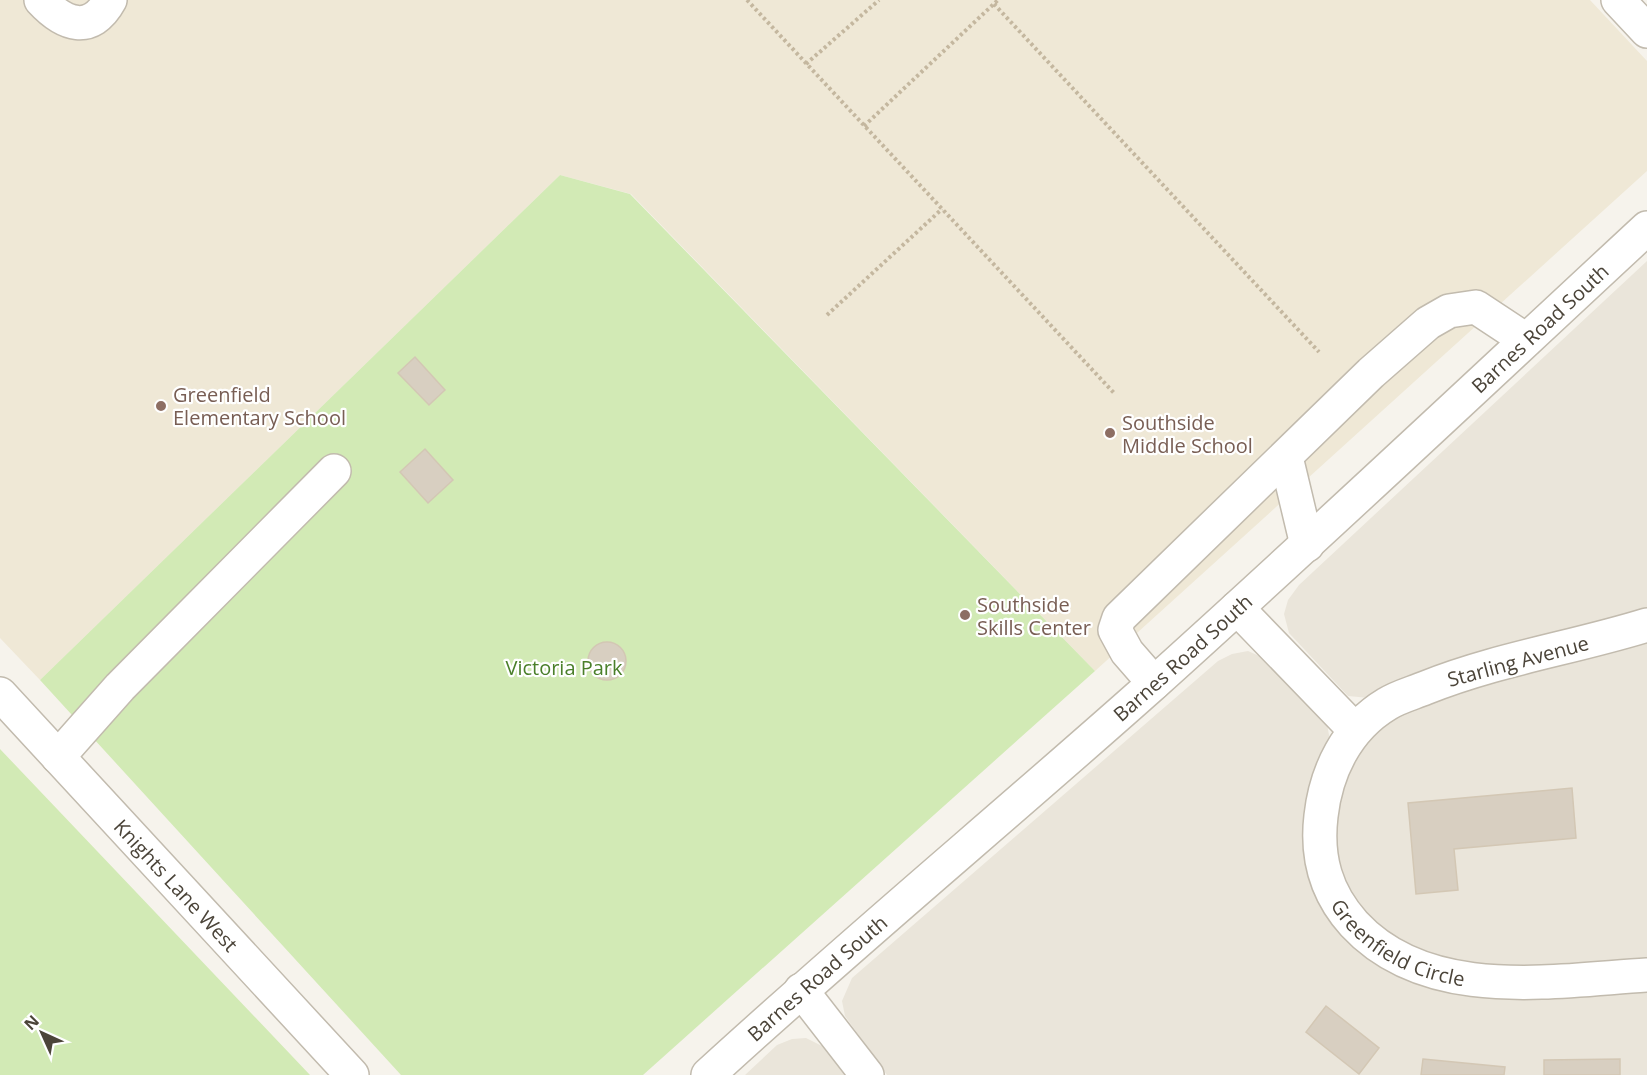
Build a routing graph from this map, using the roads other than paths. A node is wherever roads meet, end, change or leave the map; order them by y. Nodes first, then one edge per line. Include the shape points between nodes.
1 (41, 0) edge
2 (110, 0) edge
3 (1618, 0) edge
4 (1647, 31) edge
5 (1647, 228) edge
6 (1526, 340) junction
7 (1286, 457) junction
8 (334, 471) dead end
9 (1307, 544) junction
10 (1237, 608) junction
11 (1647, 625) edge
12 (1154, 683) junction
13 (0, 694) edge
14 (1355, 730) junction
15 (58, 757) junction
16 (1647, 975) edge
17 (801, 990) junction
18 (352, 1075) edge
19 (708, 1075) edge
20 (867, 1075) edge

1 - 2 street via 54,14 72,23 89,22 102,14
3 - 4 street
5 - 6 street, Barnes Road South
6 - 7 street via 1476,307 1449,311 1428,323 1371,373
6 - 9 street, Barnes Road South
7 - 9 street
7 - 12 street via 1119,618 1115,630 1127,652
8 - 15 street via 120,687
9 - 10 street, Barnes Road South
10 - 12 street, Barnes Road South
10 - 14 street
11 - 14 street, Starling Avenue via 1467,671 1387,704
12 - 17 street, Barnes Road South
13 - 15 street, Knights Lane West
14 - 16 street, Greenfield Circle via 1341,748 1330,774 1318,839 1322,869 1331,894 1367,938 1392,956 1429,971 1490,981
15 - 18 street, Knights Lane West
17 - 19 street, Barnes Road South
17 - 20 street

